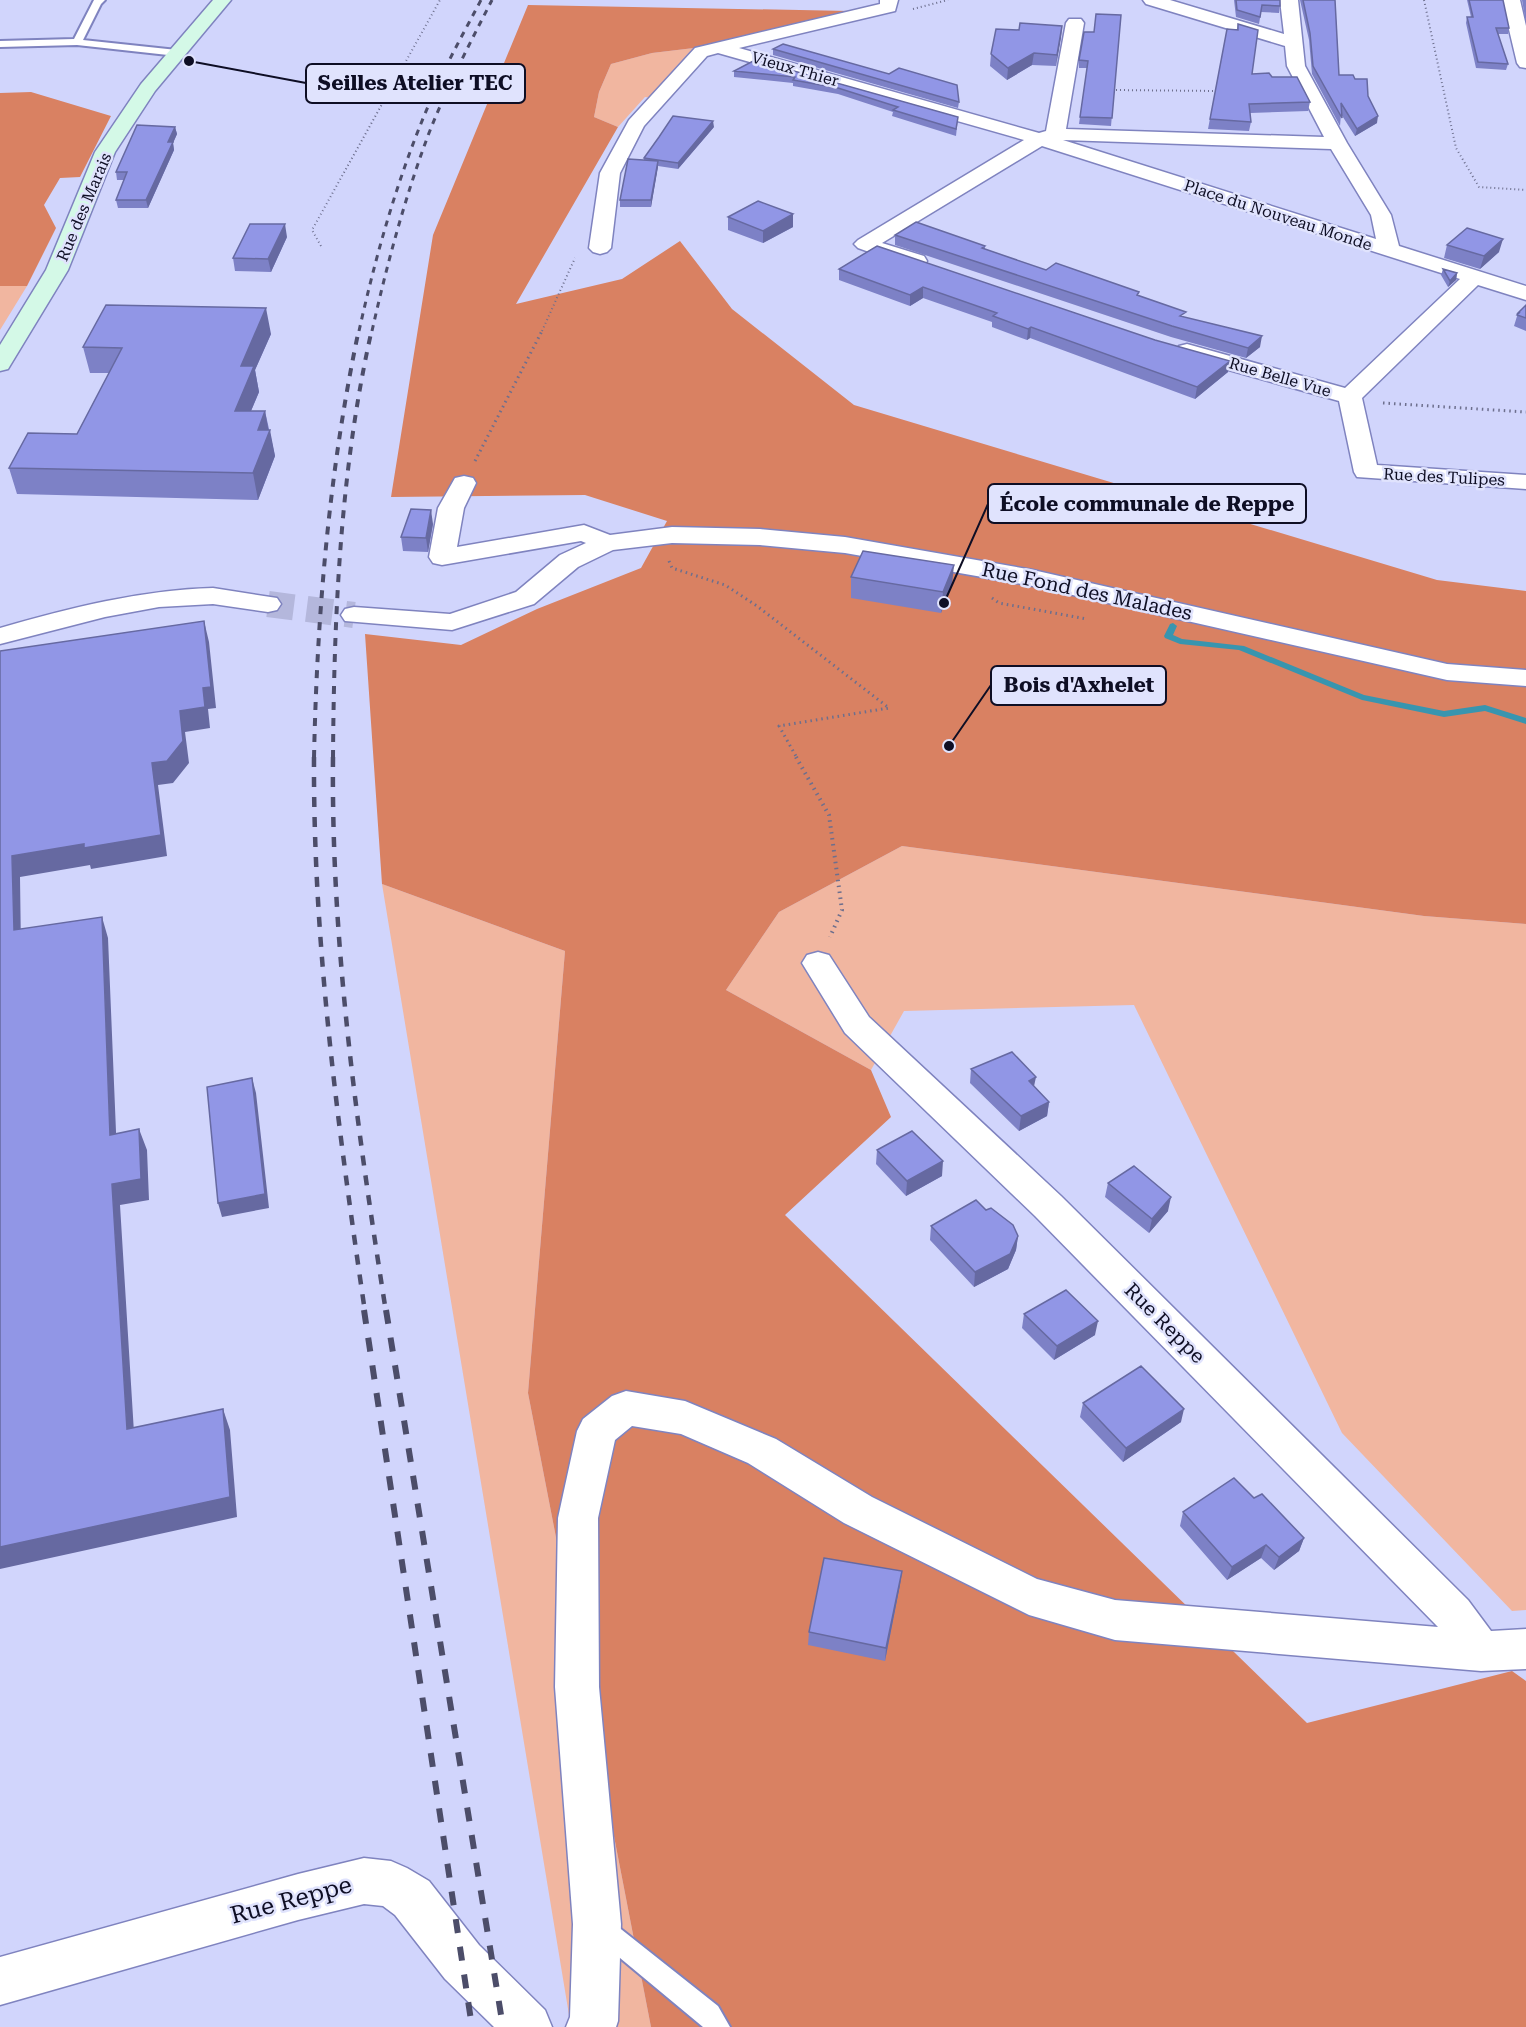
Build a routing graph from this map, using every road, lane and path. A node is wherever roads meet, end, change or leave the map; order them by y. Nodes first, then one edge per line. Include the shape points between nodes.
1 (222, 0) edge
2 (440, 0) edge
3 (889, 0) edge
4 (1152, 0) edge
5 (1289, 0) edge
6 (1424, 0) edge
7 (1511, 0) edge
8 (97, 1) edge
9 (1075, 22) dead end
10 (77, 42) junction
11 (1292, 42) junction
12 (0, 44) edge
13 (722, 49) junction
14 (177, 53) junction
15 (1526, 63) edge
16 (1063, 89) junction
17 (1224, 89) edge
18 (1047, 137) junction
19 (1337, 143) junction
20 (1526, 190) edge
21 (321, 246) dead end
22 (600, 248) dead end
23 (1390, 251) junction
24 (577, 254) dead end
25 (931, 266) edge
26 (1473, 278) junction
27 (1526, 293) edge
28 (1162, 344) edge
29 (0, 364) edge
30 (1350, 397) junction
31 (1526, 412) edge
32 (1526, 482) edge
33 (464, 483) joint
34 (607, 543) junction
35 (665, 553) dead end
36 (268, 604) tunnel mouth
37 (354, 615) tunnel mouth
38 (0, 636) edge
39 (1526, 678) edge
40 (818, 963) joint
41 (1526, 1649) edge
42 (1481, 1651) junction
43 (597, 1924) junction
44 (0, 1981) edge
45 (528, 2027) edge
46 (590, 2027) edge
47 (718, 2027) edge

1 - 14 main road, Rue des Marais
2 - 21 path via 312,230
3 - 13 street, Vieux Thier via 889,7
4 - 11 street
5 - 11 street, Place du Nouveau Monde
6 - 20 path via 1456,148 1479,187
7 - 15 street
8 - 10 lane
9 - 16 street
10 - 12 lane
10 - 14 lane
11 - 19 street, Place du Nouveau Monde via 1296,66
13 - 18 street, Vieux Thier
13 - 22 street via 701,52 636,124 610,173
14 - 29 main road, Rue des Marais via 105,152 57,270
16 - 17 path
16 - 18 street
18 - 19 street
18 - 23 street, Place du Nouveau Monde
18 - 25 street via 865,244
19 - 23 street, Place du Nouveau Monde via 1382,215
23 - 26 street
24 - 33 path
26 - 27 street
26 - 30 street, Rue Belle Vue
28 - 30 street, Rue Belle Vue
30 - 31 path via 1360,402
30 - 32 street, Rue des Tulipes via 1366,472
33 - 34 street, Rue Fond des Malades via 451,508 442,557 584,532
34 - 37 street, Rue Fond des Malades via 569,561 525,598 452,622
34 - 39 street, Rue Fond des Malades via 672,535 760,537 844,545 1033,578 1447,672
35 - 40 path via 672,568 725,585 758,606 889,708 779,726 829,815 842,910
36 - 38 street via 214,596 156,600 90,612
40 - 42 street, Rue Reppe via 857,1025 1057,1214 1453,1614
41 - 42 street
42 - 43 street via 1115,1620 1029,1596 858,1510 762,1451 685,1418 627,1408 597,1431 578,1518 577,1687
43 - 46 street via 594,2021
43 - 47 lane via 709,2015
44 - 45 street, Rue Reppe via 298,1896 364,1881 391,1884 412,1898 462,1962

